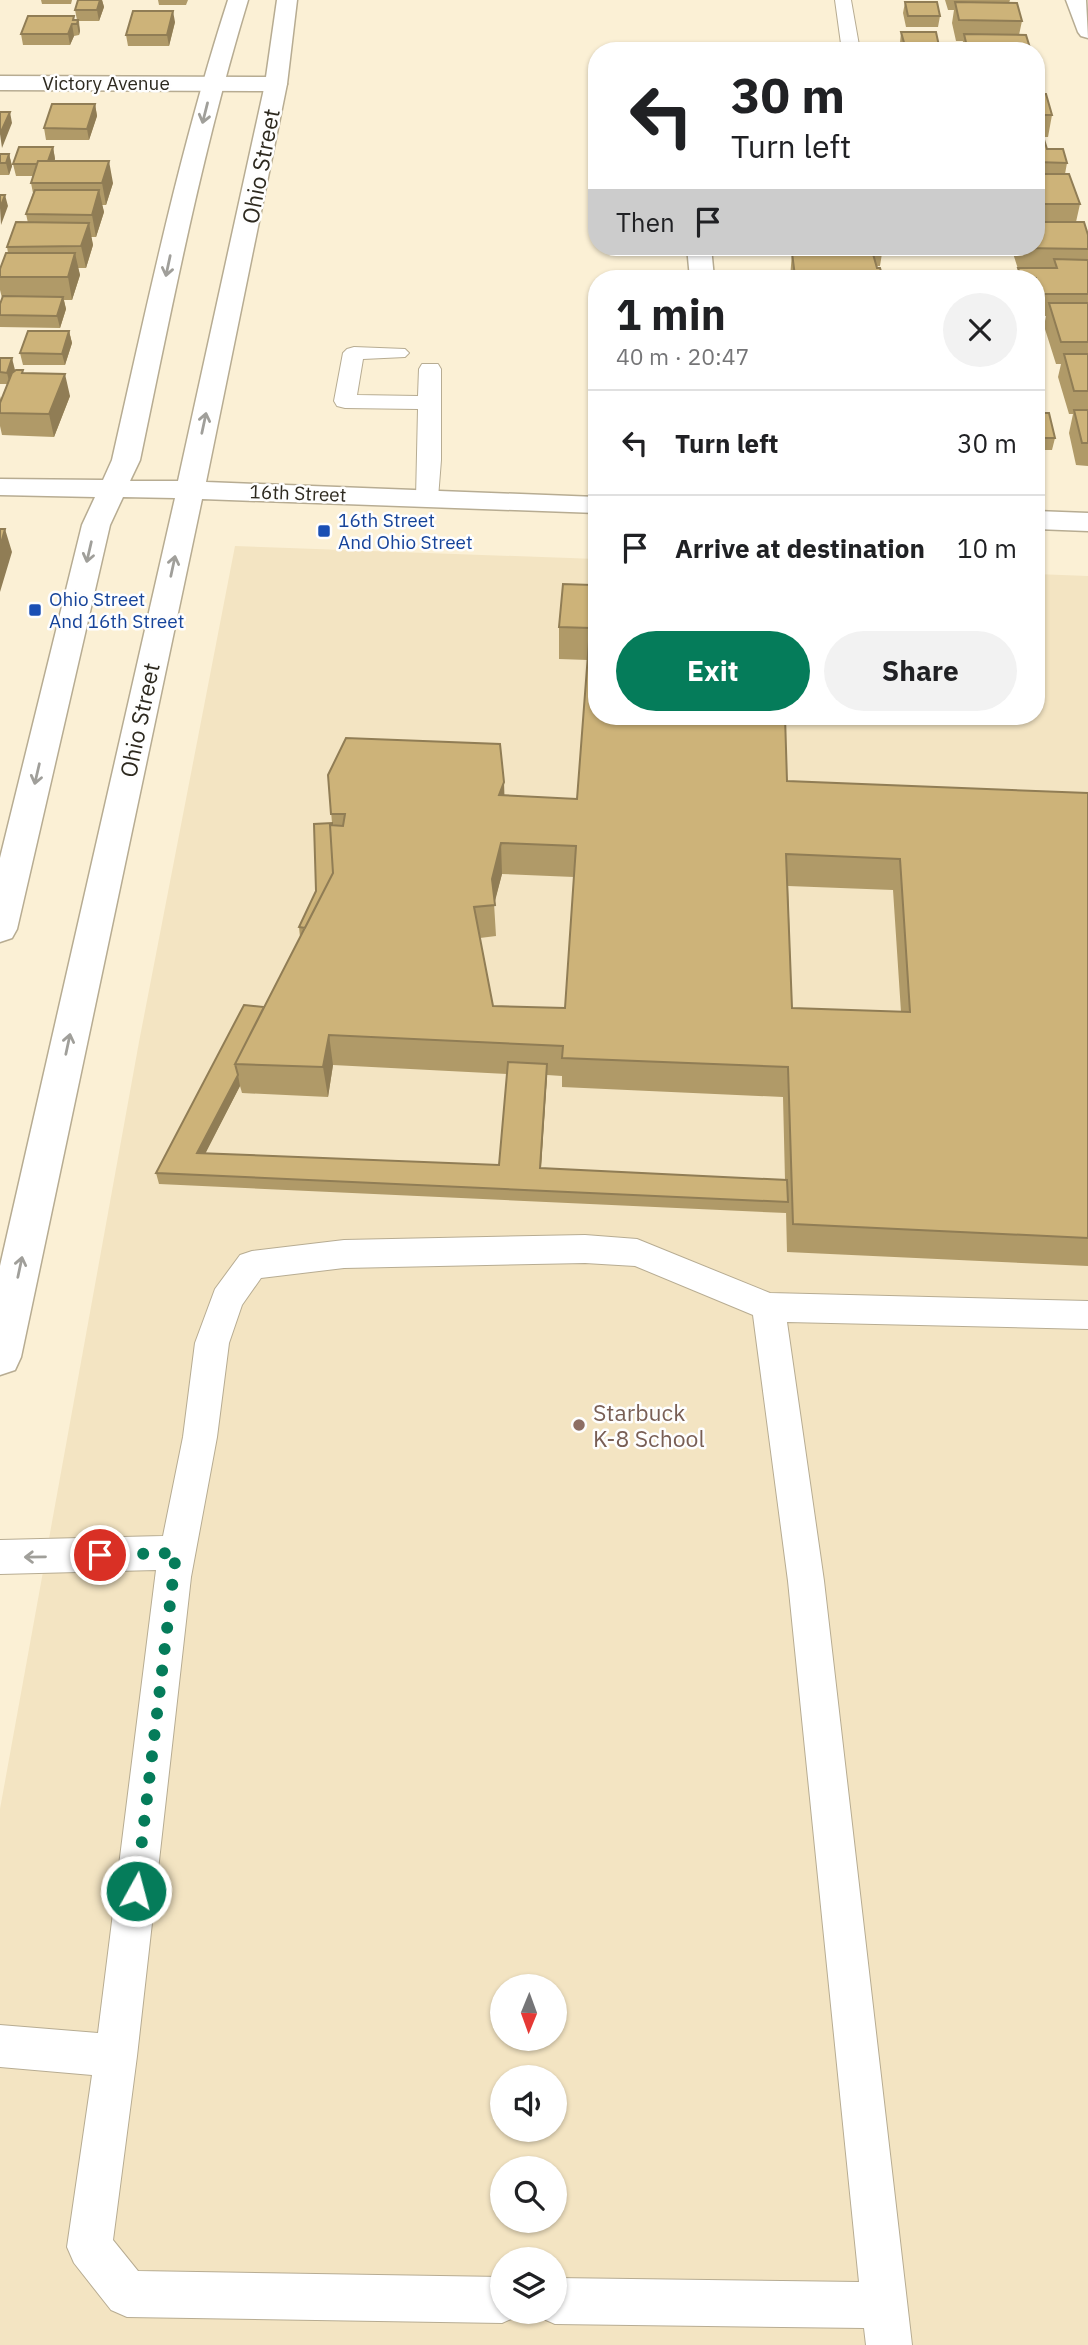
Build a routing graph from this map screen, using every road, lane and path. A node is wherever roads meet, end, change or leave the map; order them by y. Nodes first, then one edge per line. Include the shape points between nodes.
1 (238, 0) edge
2 (287, 0) edge
3 (843, 0) edge
4 (1076, 0) edge
5 (1088, 32) edge
6 (849, 42) edge
7 (0, 83) edge
8 (212, 83) junction
9 (276, 84) junction
10 (398, 353) dead end
11 (430, 369) dead end
12 (429, 403) junction
13 (0, 487) edge
14 (111, 488) junction
15 (190, 490) junction
16 (426, 498) junction
17 (588, 505) edge
18 (1045, 520) edge
19 (1088, 522) edge
20 (0, 929) edge
21 (768, 1307) junction
22 (1088, 1315) edge
23 (0, 1357) edge
24 (176, 1553) junction
25 (0, 1557) edge
26 (0, 2046) edge
27 (116, 2056) junction
28 (490, 2300) edge
29 (567, 2302) edge
30 (887, 2325) edge

1 - 8 street
2 - 9 street, Ohio Street
3 - 6 lane
4 - 5 street
7 - 8 street, Victory Avenue
8 - 9 street, Victory Avenue
8 -> 14 street via 126,460
15 -> 9 street, Ohio Street
10 - 12 lane via 354,352 345,401
11 - 12 lane
12 - 16 lane
13 - 14 street, 16th Street
14 - 15 street, 16th Street
14 -> 20 street via 96,525
15 - 16 street, 16th Street
23 -> 15 street, Ohio Street
16 - 17 street, 16th Street
18 - 19 street
21 - 22 lane
21 - 24 lane via 637,1253 585,1248 344,1254 252,1265 227,1300 212,1343 200,1437
21 - 30 lane via 807,1594
24 -> 25 lane
24 - 27 lane
26 - 27 lane
27 - 28 lane via 90,2247 127,2294
29 - 30 lane

